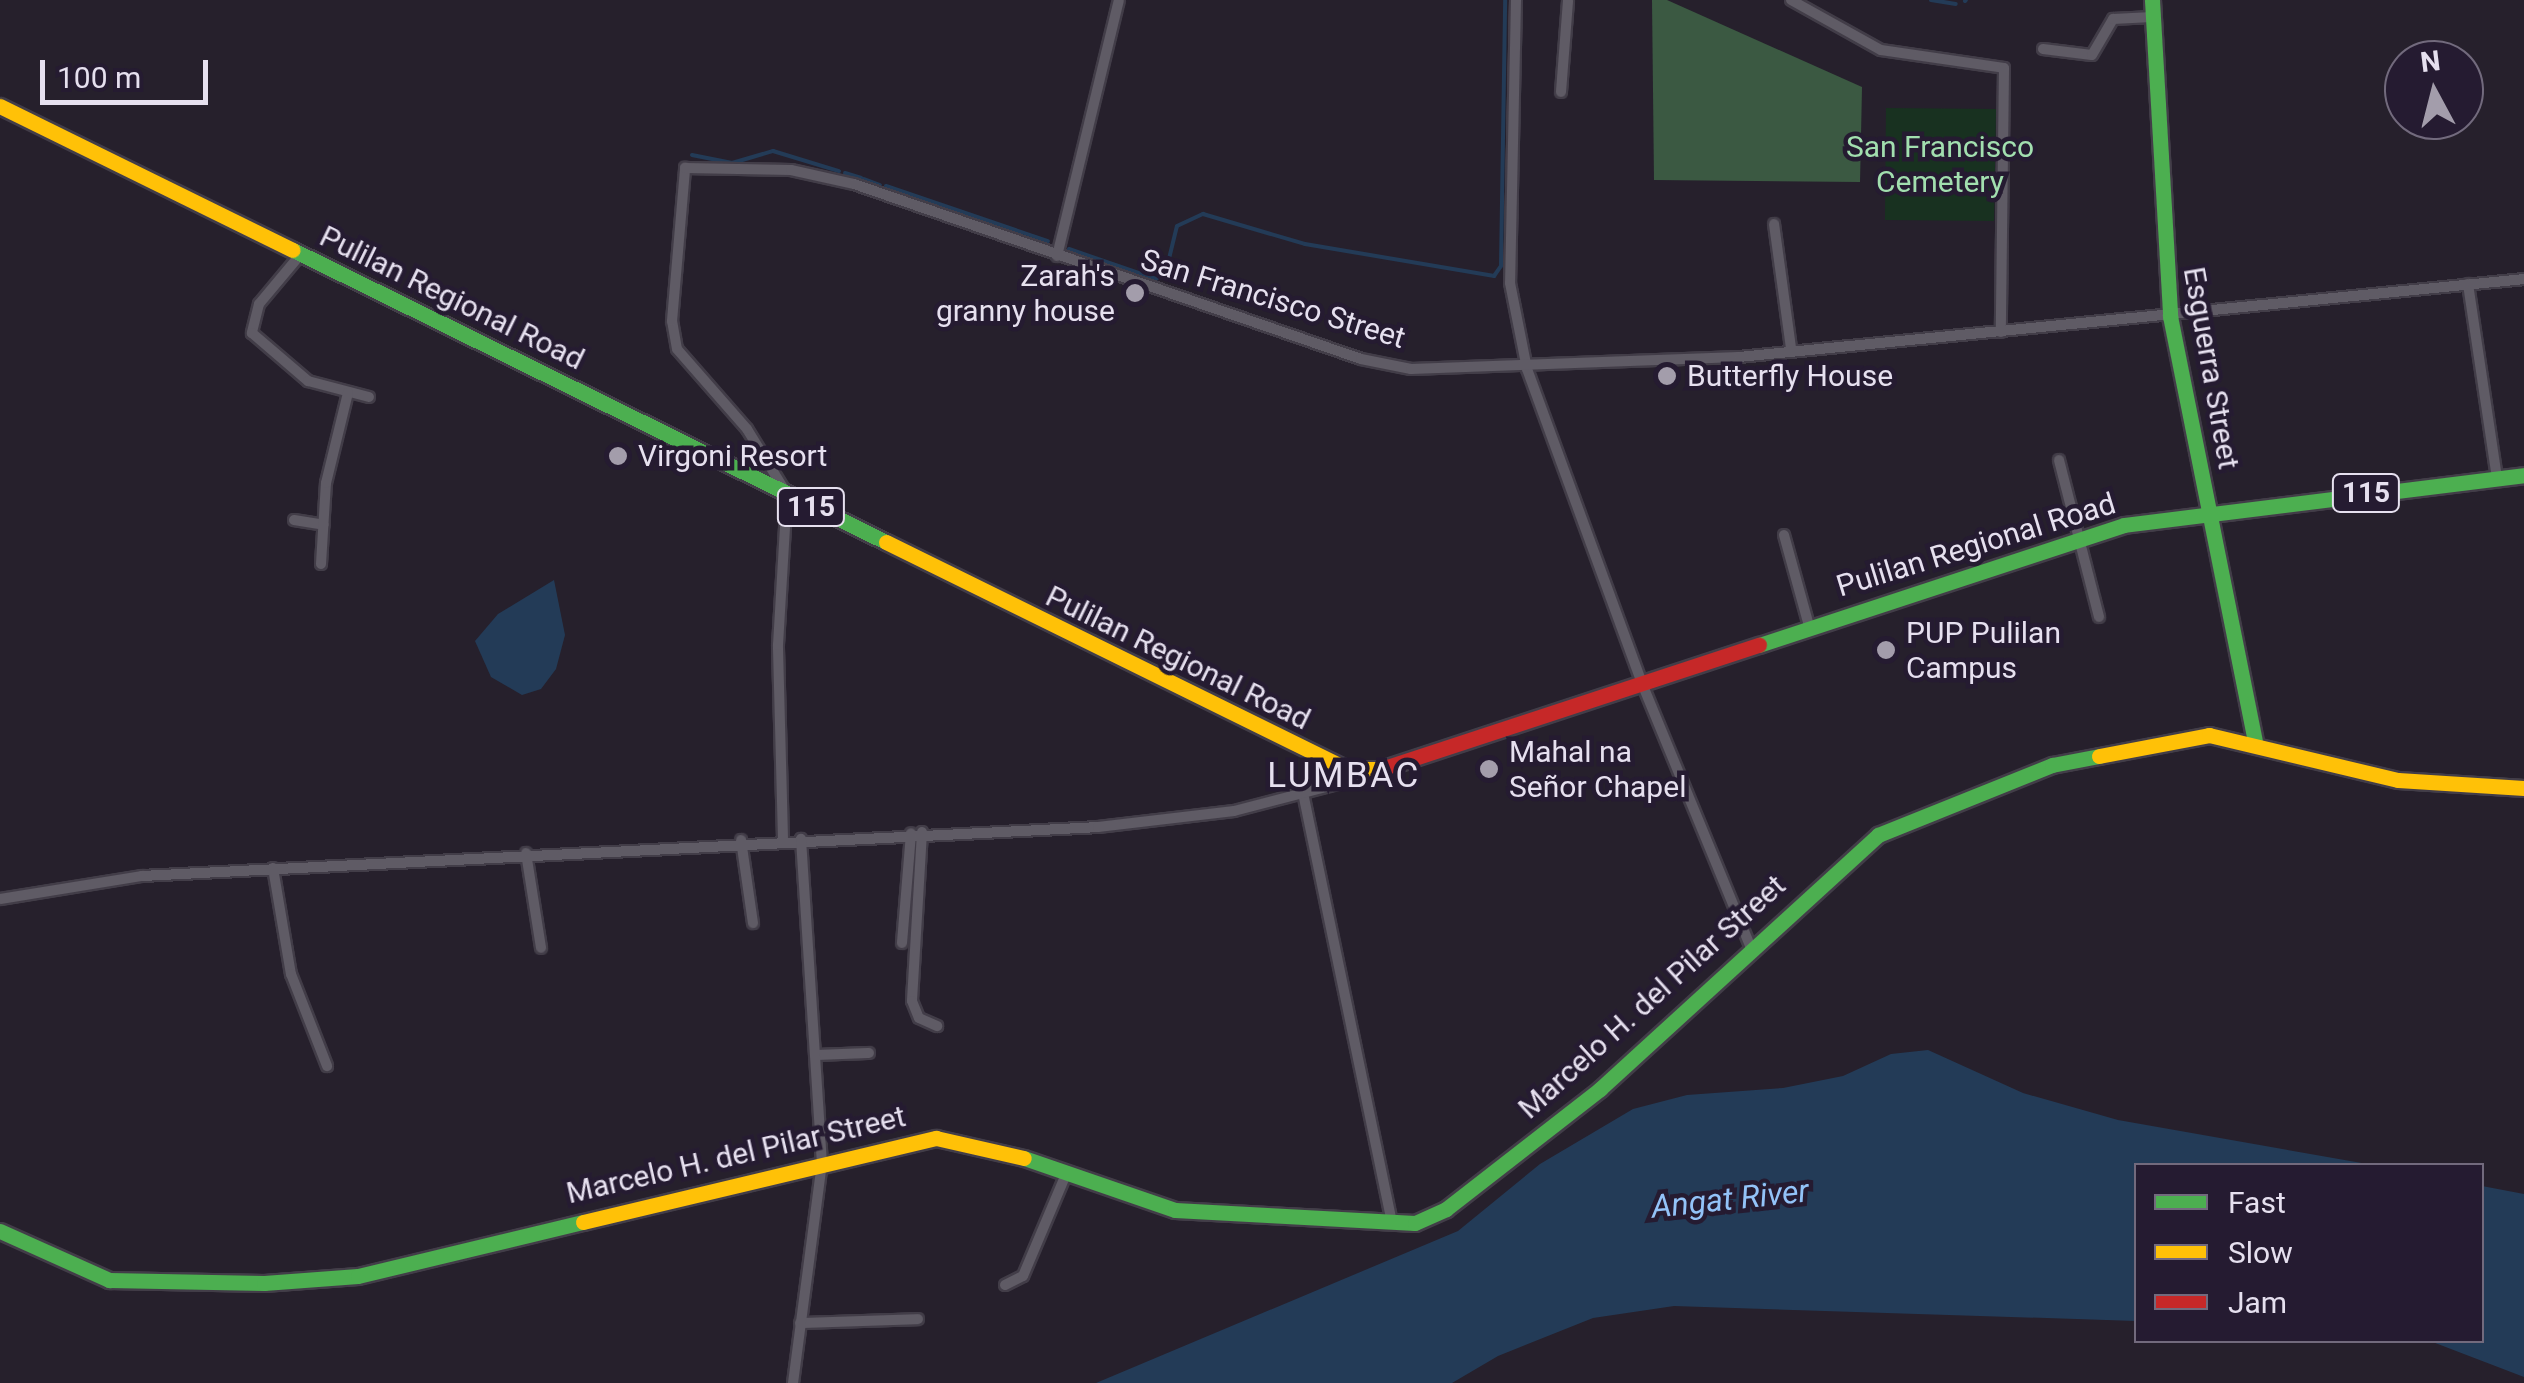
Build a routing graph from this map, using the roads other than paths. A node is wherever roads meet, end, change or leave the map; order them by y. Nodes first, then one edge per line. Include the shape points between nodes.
1 (1119, 0) edge
2 (1516, 0) edge
3 (1568, 0) edge
4 (1791, 0) edge
5 (2152, 0) edge
6 (2152, 17) junction
7 (2043, 49) dead end
8 (1561, 92) dead end
9 (0, 106) edge
10 (1774, 224) dead end
11 (300, 255) junction
12 (1057, 256) junction
13 (2524, 279) edge
14 (2468, 284) junction
15 (2170, 316) junction
16 (2001, 332) junction
17 (1792, 348) junction
18 (1526, 369) junction
19 (348, 394) junction
20 (369, 397) dead end
21 (2059, 460) dead end
22 (2524, 475) edge
23 (2497, 478) junction
24 (786, 494) junction
25 (2209, 512) junction
26 (294, 520) dead end
27 (324, 525) junction
28 (1784, 535) dead end
29 (2080, 539) junction
30 (321, 564) dead end
31 (2099, 617) dead end
32 (1809, 626) junction
33 (1641, 681) junction
34 (2255, 741) junction
35 (1366, 771) junction
36 (2524, 788) edge
37 (1303, 793) junction
38 (917, 833) junction
39 (801, 838) junction
40 (783, 839) junction
41 (742, 840) junction
42 (526, 853) junction
43 (273, 868) junction
44 (0, 899) edge
45 (753, 923) dead end
46 (902, 943) dead end
47 (542, 948) dead end
48 (1750, 948) junction
49 (938, 1026) dead end
50 (869, 1054) dead end
51 (815, 1056) junction
52 (327, 1066) dead end
53 (822, 1164) junction
54 (1066, 1174) junction
55 (1392, 1223) junction
56 (0, 1232) edge
57 (1004, 1285) dead end
58 (918, 1319) dead end
59 (800, 1323) junction
60 (793, 1383) edge

1 - 12 street
2 - 18 street via 1510,283
3 - 8 street
4 - 16 street via 1881,50 2004,68
5 - 6 main road, Esguerra Street
6 - 7 street via 2113,19 2092,55
6 - 15 main road, Esguerra Street
9 - 11 main road, Pulilan Regional Road / 115
10 - 17 street
11 - 19 street via 259,304 252,333 308,381
11 - 24 main road, Pulilan Regional Road / 115
12 - 18 street, San Francisco Street via 1361,358 1412,369
12 - 24 street, San Francisco Street via 854,184 790,170 685,168 672,321 677,349 747,429
13 - 14 street, San Francisco Street
14 - 15 street, San Francisco Street
14 - 23 street
15 - 16 street, San Francisco Street
15 - 25 main road, Esguerra Street
16 - 17 street, San Francisco Street
17 - 18 street, San Francisco Street
18 - 33 street
19 - 20 street
19 - 27 street via 329,464
21 - 29 street
22 - 23 main road, Pulilan Regional Road / 115
23 - 25 main road, Pulilan Regional Road / 115
24 - 35 main road, Pulilan Regional Road / 115 via 1329,763
24 - 40 street via 778,644
25 - 29 main road, Pulilan Regional Road / 115
25 - 34 main road, Esguerra Street
26 - 27 street
27 - 30 street
28 - 32 street
29 - 31 street
29 - 32 main road, Pulilan Regional Road / 115
32 - 33 main road, Pulilan Regional Road / 115
33 - 35 main road, Pulilan Regional Road / 115
33 - 48 street
34 - 36 main road, Marcelo H. del Pilar Street via 2398,780
34 - 48 main road, Marcelo H. del Pilar Street via 2210,735 2136,747 2052,765 1956,800 1878,835
35 - 37 street
37 - 38 street via 1202,817
37 - 55 street
38 - 39 street
38 - 46 street
38 - 49 street via 912,1001 919,1018
39 - 40 street
39 - 51 street
40 - 41 street
41 - 42 street
41 - 45 street
42 - 43 street
42 - 47 street
43 - 44 street via 142,876
43 - 52 street via 291,974
48 - 55 main road, Marcelo H. del Pilar Street via 1556,1126 1446,1209 1415,1224
50 - 51 street
51 - 53 street
53 - 54 main road, Marcelo H. del Pilar Street via 910,1141 953,1138
53 - 56 main road, Marcelo H. del Pilar Street via 358,1276 264,1283 109,1280
53 - 59 street
54 - 55 main road, Marcelo H. del Pilar Street via 1175,1210
54 - 57 street via 1023,1276
58 - 59 street
59 - 60 street

